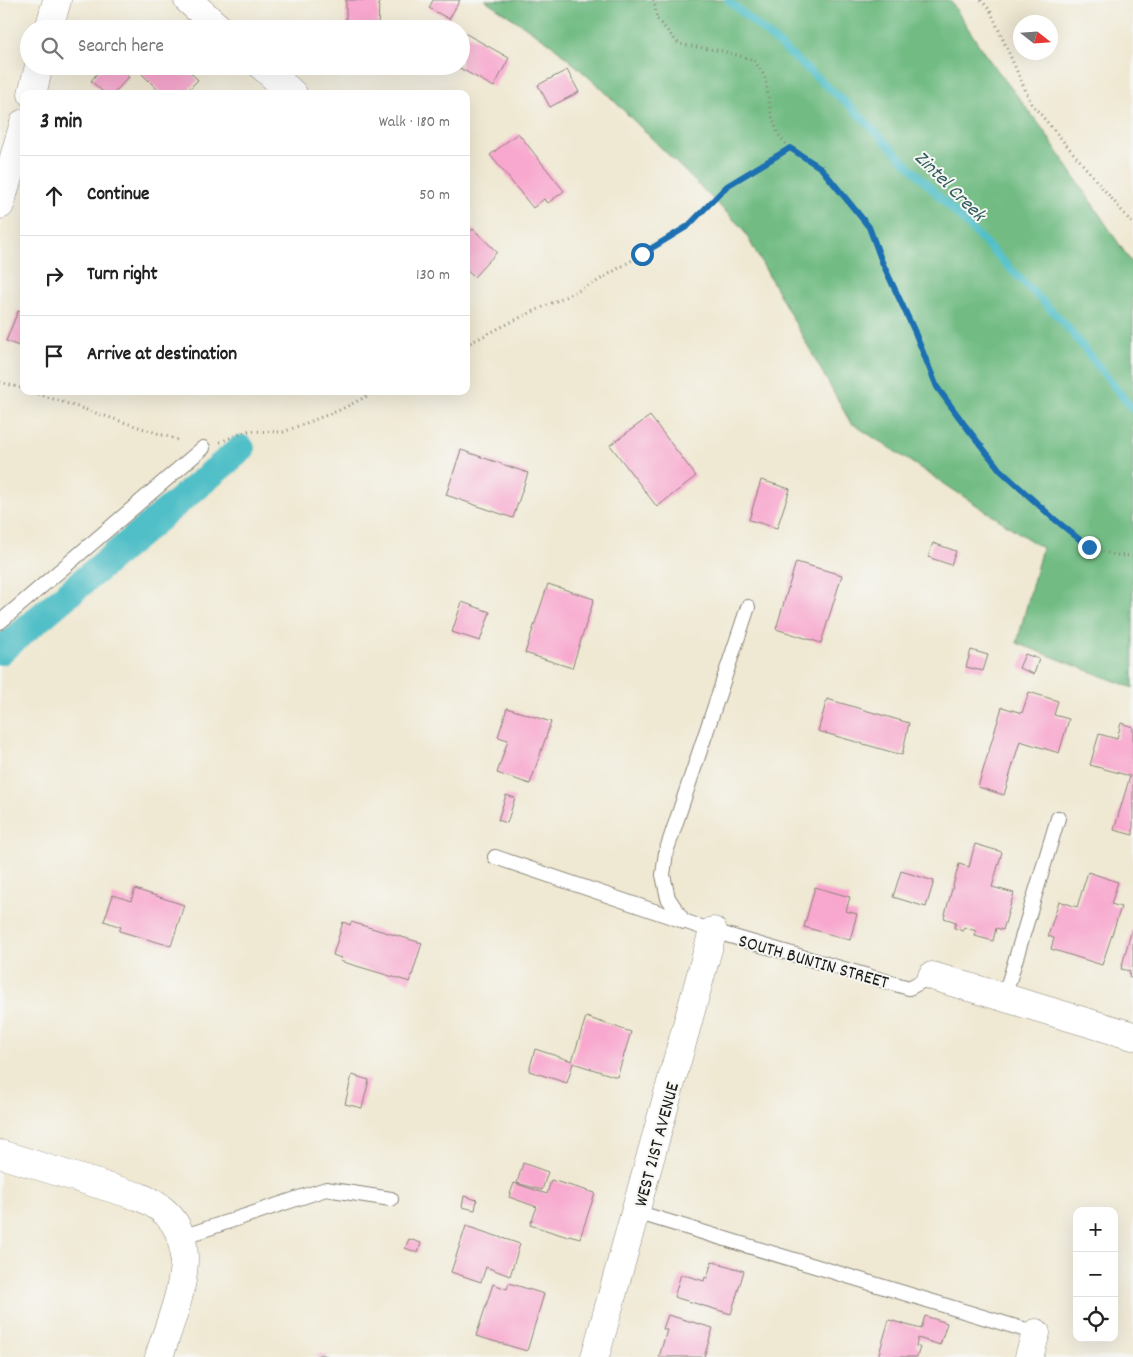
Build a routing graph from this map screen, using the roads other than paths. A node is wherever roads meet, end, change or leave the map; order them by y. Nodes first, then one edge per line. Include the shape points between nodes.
1 (57, 0) edge
2 (188, 0) edge
3 (51, 20) edge
4 (210, 20) edge
5 (37, 75) edge
6 (272, 75) edge
7 (33, 90) edge
8 (289, 90) edge
9 (14, 134) edge
10 (0, 205) edge
11 (202, 448) road end
12 (748, 607) dead end
13 (0, 622) edge
14 (1058, 818) dead end
15 (495, 857) dead end
16 (684, 922) junction
17 (713, 931) junction
18 (932, 976) joint
19 (1004, 998) junction
20 (1133, 1036) edge
21 (0, 1154) edge
22 (391, 1199) dead end
23 (636, 1212) junction
24 (182, 1237) junction
25 (1032, 1345) edge
26 (159, 1357) edge
27 (595, 1357) edge

1 - 3 street
2 - 4 street
5 - 7 street
6 - 8 street
9 - 10 street
11 - 13 lane
12 - 16 lane via 666,852 663,875 668,898
14 - 19 lane
15 - 16 lane, SOUTH BUNTIN STREET
16 - 17 lane, SOUTH BUNTIN STREET
17 - 18 lane, SOUTH BUNTIN STREET via 909,988
17 - 23 street, WEST 21ST AVENUE
18 - 19 street, SOUTH BUNTIN STREET
19 - 20 street, SOUTH BUNTIN STREET
21 - 24 street via 156,1204 173,1220
22 - 24 lane via 326,1189
23 - 25 lane
23 - 27 street, WEST 21ST AVENUE
24 - 26 street via 183,1277

